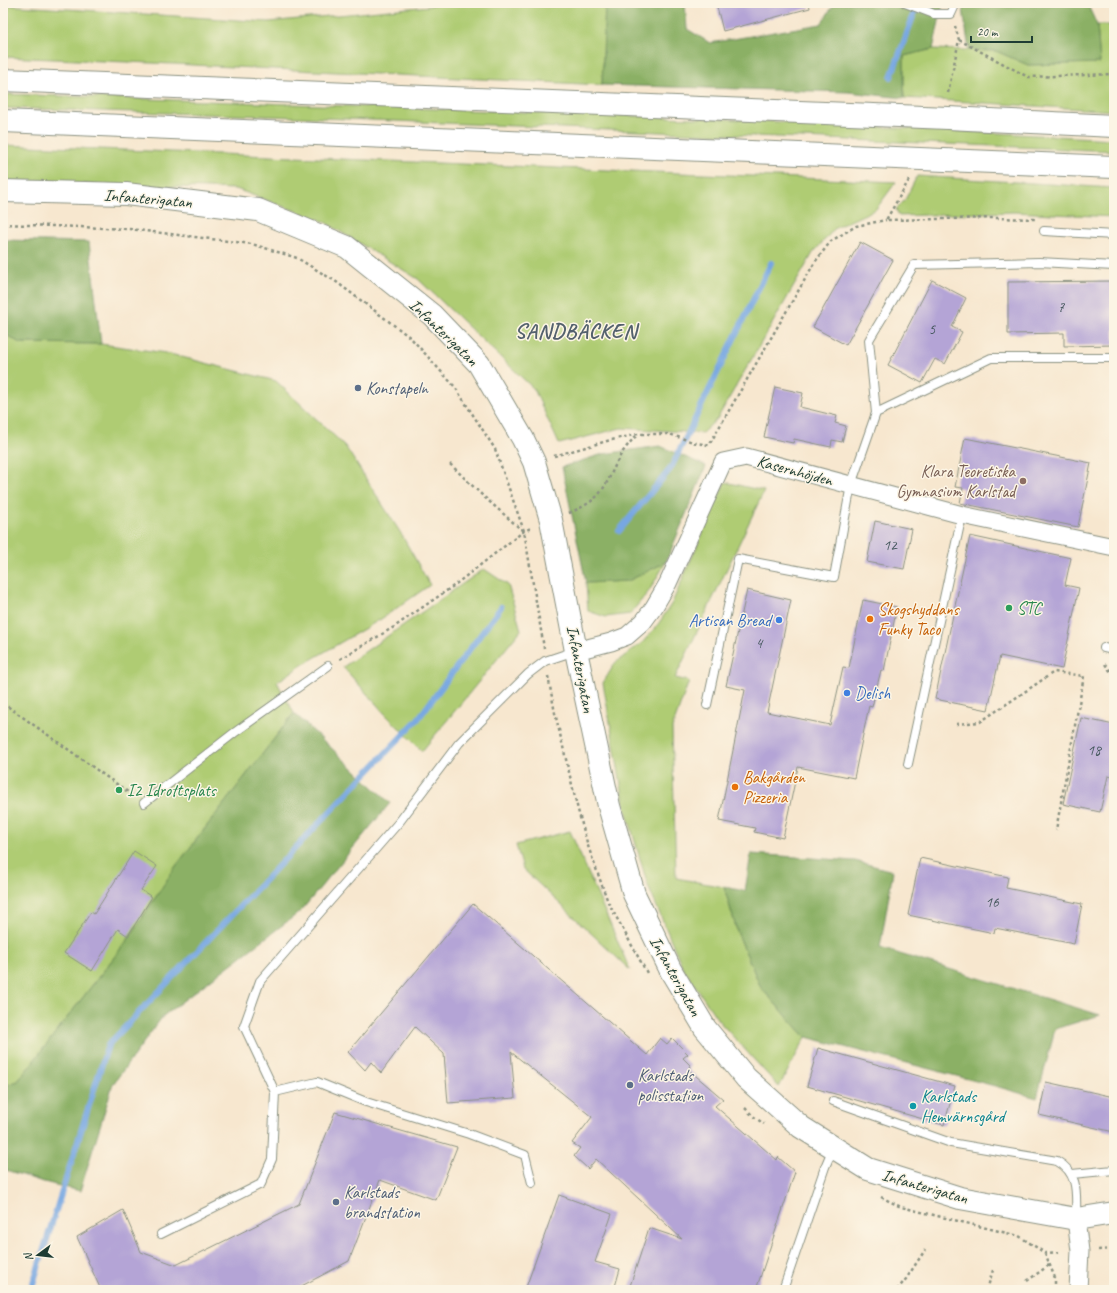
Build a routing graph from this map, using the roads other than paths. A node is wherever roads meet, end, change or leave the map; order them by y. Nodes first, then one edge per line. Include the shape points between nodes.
1 (905, 3) edge
2 (956, 3) edge
3 (3, 80) edge
4 (3, 121) edge
5 (1114, 126) edge
6 (1114, 167) edge
7 (3, 191) edge
8 (1044, 232) dead end
9 (1114, 235) edge
10 (1114, 266) edge
11 (1114, 358) edge
12 (876, 413) junction
13 (851, 485) junction
14 (962, 515) junction
15 (1114, 547) edge
16 (1104, 648) dead end
17 (1114, 650) edge
18 (576, 651) junction
19 (328, 666) road end
20 (707, 705) dead end
21 (908, 764) dead end
22 (144, 804) road end
23 (275, 1092) junction
24 (833, 1101) dead end
25 (833, 1147) junction
26 (1114, 1170) edge
27 (1072, 1174) junction
28 (532, 1184) dead end
29 (1114, 1213) edge
30 (1076, 1219) junction
31 (161, 1234) dead end
32 (783, 1290) edge
33 (1078, 1290) edge

1 - 2 lane via 934,14 951,14
3 - 5 main road
4 - 6 main road
7 - 18 main road, Infanterigatan via 126,194 258,210 346,247 432,315 479,364 534,462 552,520
8 - 9 lane
10 - 12 lane via 1039,262 914,265 869,340
11 - 12 lane via 990,358
12 - 13 lane
13 - 14 street, Kasernhöjden
13 - 18 street, Kasernhöjden via 746,457 723,462 668,583 647,617 627,636
13 - 20 lane via 834,577 738,559
14 - 15 street, Kasernhöjden
14 - 21 lane
16 - 17 lane
18 - 23 lane via 545,661 528,674 459,743 400,821 260,981 244,1026
18 - 25 main road, Infanterigatan via 609,806 634,894 671,971 705,1028 746,1078 801,1127
19 - 22 lane via 234,733
23 - 28 lane via 316,1082 366,1102 469,1134 525,1155
23 - 31 lane via 272,1159 261,1184
24 - 27 lane via 951,1143 1057,1161
25 - 30 main road, Infanterigatan via 868,1169 960,1198
25 - 32 lane
26 - 27 lane
27 - 30 lane
29 - 30 main road, Infanterigatan
30 - 33 street via 1080,1251

